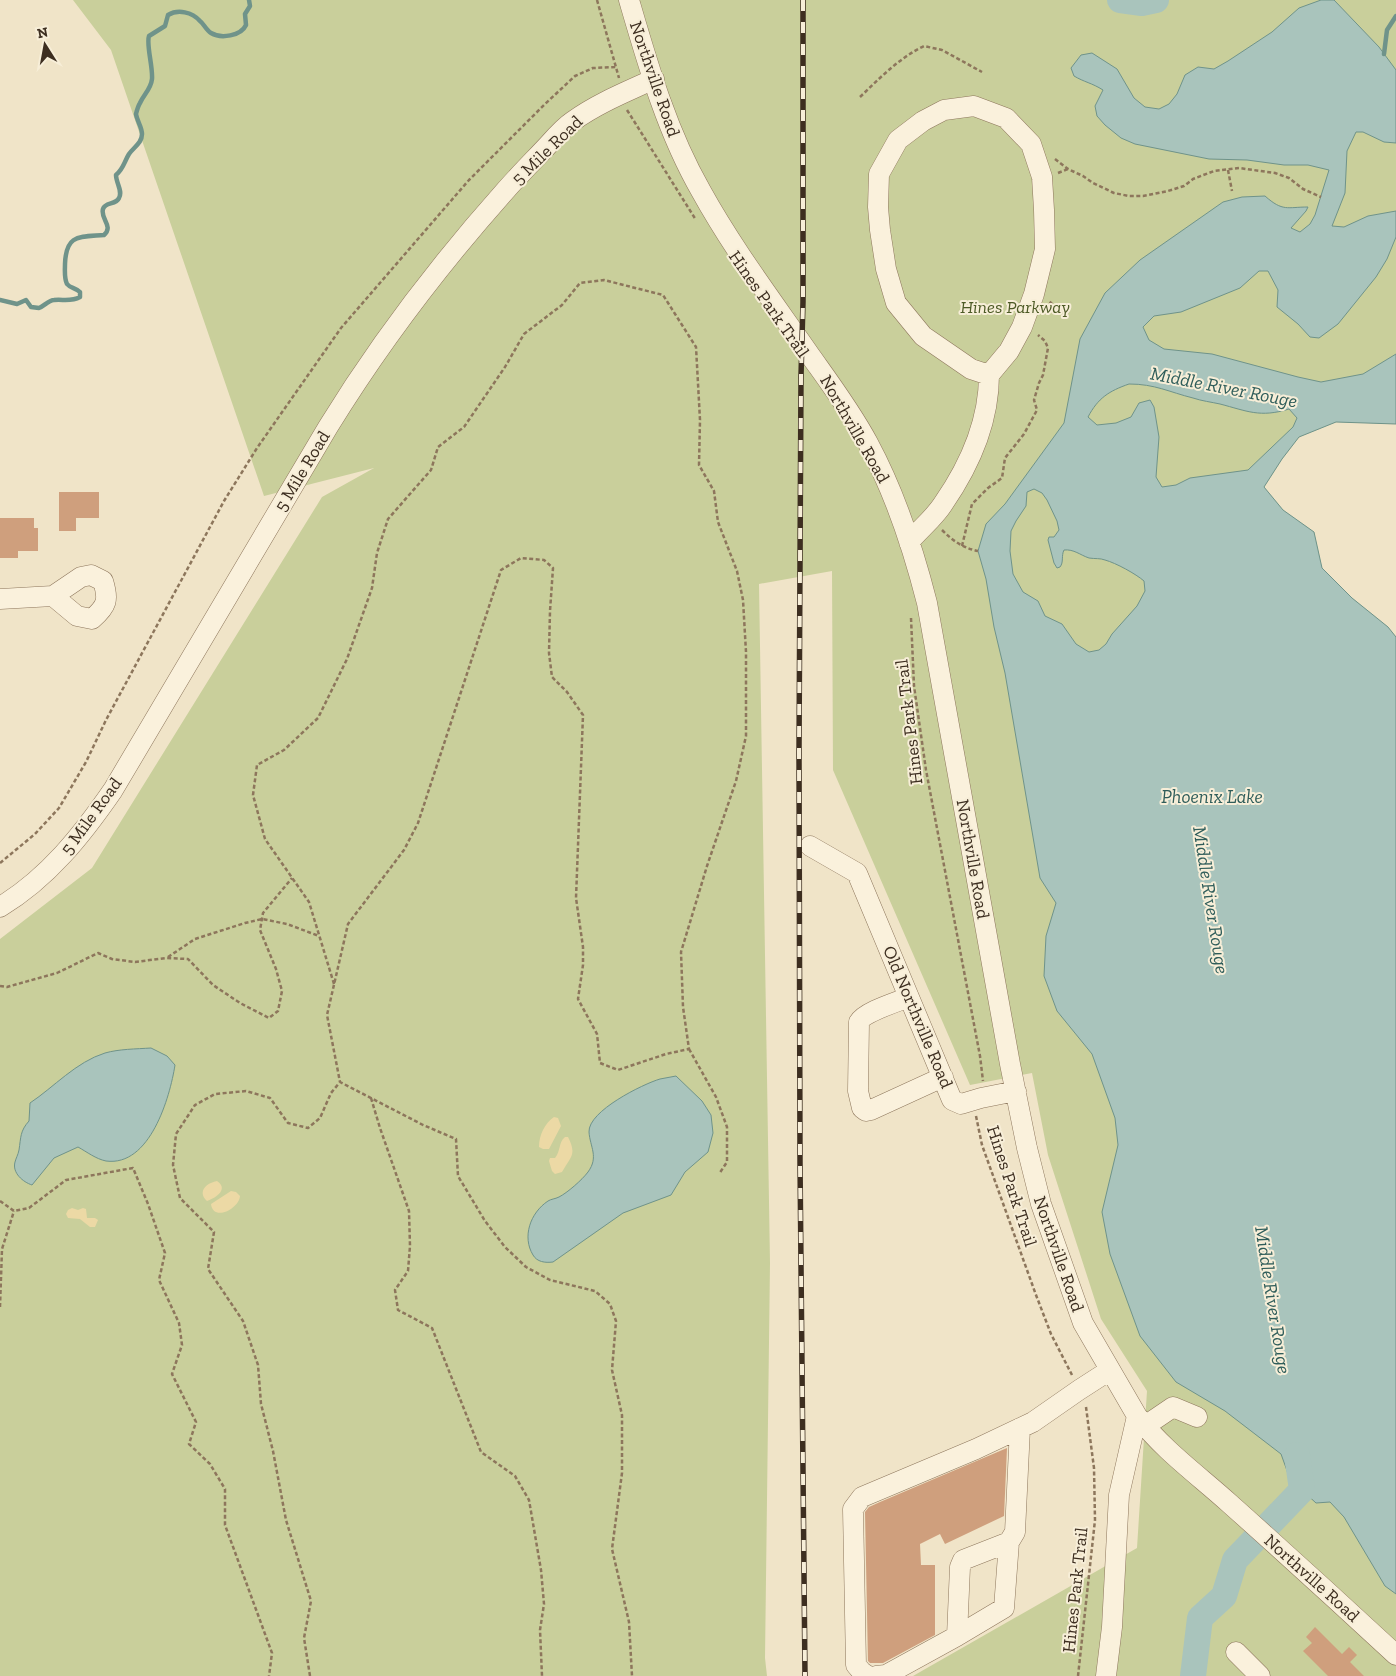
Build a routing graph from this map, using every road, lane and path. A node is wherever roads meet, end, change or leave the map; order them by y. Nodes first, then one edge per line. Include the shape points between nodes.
1 (596, 0) edge
2 (629, 0) edge
3 (616, 67) junction
4 (982, 72) dead end
5 (654, 79) junction
6 (623, 93) junction
7 (860, 97) dead end
8 (1036, 159) junction
9 (1228, 170) junction
10 (1232, 191) dead end
11 (1320, 197) dead end
12 (699, 225) dead end
13 (1034, 294) junction
14 (1046, 312) dead end
15 (1036, 330) dead end
16 (989, 375) junction
17 (931, 518) junction
18 (909, 542) junction
19 (962, 546) junction
20 (978, 551) dead end
21 (53, 596) dead end
22 (0, 599) edge
23 (910, 609) dead end
24 (810, 846) dead end
25 (0, 863) edge
26 (292, 878) junction
27 (0, 907) edge
28 (262, 919) junction
29 (320, 937) junction
30 (166, 958) junction
31 (334, 984) junction
32 (0, 986) edge
33 (909, 997) junction
34 (689, 1050) junction
35 (943, 1077) junction
36 (340, 1082) junction
37 (1016, 1091) junction
38 (371, 1098) junction
39 (981, 1098) junction
40 (719, 1174) dead end
41 (0, 1201) edge
42 (14, 1211) junction
43 (0, 1307) edge
44 (1110, 1370) junction
45 (1079, 1390) junction
46 (1197, 1417) dead end
47 (1141, 1421) junction
48 (1020, 1428) junction
49 (1008, 1542) junction
50 (958, 1636) junction
51 (1236, 1652) dead end
52 (1396, 1655) edge
53 (269, 1676) edge
54 (310, 1676) edge
55 (542, 1676) edge
56 (632, 1676) edge
57 (868, 1676) edge
58 (876, 1676) edge
59 (1078, 1676) edge
60 (1106, 1676) edge
61 (1260, 1676) edge

1 - 3 path
2 - 5 street, Northville Road
3 - 6 path
3 - 25 path via 593,68 576,76 545,104 469,180 341,328 224,501 59,808 35,834
4 - 7 path via 942,50 924,46 891,68
5 - 6 street, 5 Mile Road
5 - 18 street, Northville Road via 681,154 701,192 863,435 894,497
6 - 12 path via 628,113
6 - 27 street, 5 Mile Road via 572,122 525,168 485,213 388,336 328,427 95,817 58,861
8 - 9 path via 1054,159 1093,183 1129,196 1168,191 1214,171
8 - 13 street via 1042,177 1045,250
8 - 16 street via 1031,144 1006,118 974,106 944,110 923,121 898,140 879,174 880,230 896,303 923,336 971,369
9 - 10 path
9 - 11 path via 1239,168 1275,173
13 - 14 path via 1052,304
13 - 16 street via 1018,335
15 - 19 path via 1048,348 1034,400 1037,410 1005,458 1002,478 972,504
16 - 17 street via 986,413 972,456
17 - 18 street
17 - 19 path
18 - 37 street, Northville Road via 927,603
19 - 20 path
21 - 22 street
23 - 39 path, Hines Park Trail via 914,686 926,770 980,1056
24 - 33 street, Old Northville Road via 857,873
26 - 28 path via 263,913
26 - 29 path via 309,902
26 - 34 path via 265,839 254,795 257,765 284,750 318,718 347,659 369,597 377,553 388,520 432,470 438,447 464,426 505,368 524,334 562,305 580,283 604,280 663,295 696,347 699,465 714,491 718,522 737,571 743,600 746,652 746,736 734,788 681,952
28 - 29 path via 287,924
28 - 30 path via 195,939
28 - 30 path via 260,930 282,991 278,1011 269,1018 213,985 188,959
29 - 31 path
30 - 32 path via 135,962 112,959 98,953 57,973 7,987
31 - 34 path via 348,924 404,850 418,823 500,570 521,558 544,560 553,568 549,653 552,677 583,715 576,898 583,965 578,999 597,1034 600,1063 618,1070
31 - 36 path via 327,1015
33 - 35 street, Old Northville Road
33 - 35 street via 860,1019 858,1092 862,1108 870,1110
34 - 40 path via 716,1096 727,1127 727,1162
35 - 39 street, Old Northville Road via 952,1100 961,1104
36 - 38 path
36 - 54 path via 331,1093 320,1118 308,1128 288,1123 270,1098 246,1090 215,1094 195,1105 176,1134 173,1165 180,1198 214,1232 208,1269 243,1321 258,1364 261,1404 274,1451 286,1520 311,1601 304,1638
37 - 39 street, Old Northville Road
37 - 44 street, Northville Road via 1027,1148 1053,1242 1083,1323
38 - 55 path via 409,1212 408,1271 395,1290 398,1310 432,1328 481,1452 515,1476 529,1500 544,1604 540,1630
38 - 56 path via 456,1139 458,1176 490,1228 526,1266 550,1280 595,1291 610,1304 616,1321 612,1370 622,1415 622,1473 612,1549 629,1622
39 - 45 path, Hines Park Trail via 976,1113 982,1145 1051,1334
41 - 42 path
42 - 43 path via 2,1248
42 - 53 path via 29,1208 66,1180 133,1168 165,1253 159,1280 179,1323 182,1345 172,1374 196,1422 188,1444 210,1464 225,1489 225,1525 272,1652
44 - 45 street
44 - 47 street, Northville Road
45 - 48 street
45 - 59 path, Hines Park Trail via 1085,1402 1095,1520
46 - 47 street via 1173,1407
47 - 52 street, Northville Road via 1183,1464
47 - 60 street via 1119,1495
48 - 49 street via 1015,1532
48 - 57 street via 862,1497 854,1510 856,1665
49 - 50 street via 1004,1608
49 - 50 street via 963,1560 960,1567
50 - 58 street via 886,1675
51 - 61 street

